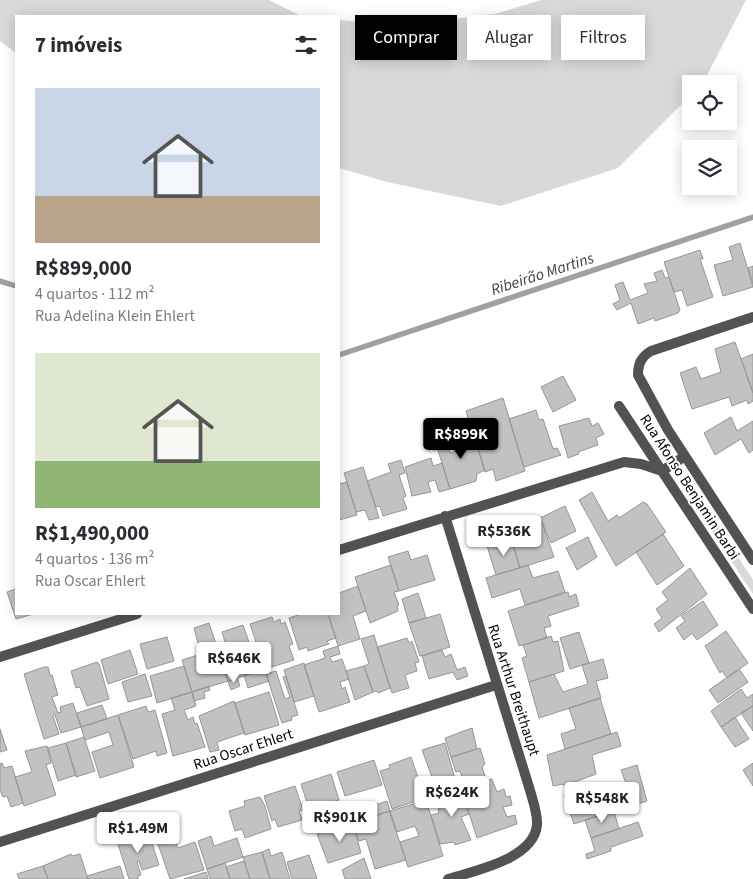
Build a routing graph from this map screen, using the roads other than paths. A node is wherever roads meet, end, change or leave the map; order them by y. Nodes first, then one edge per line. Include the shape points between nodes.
1 (753, 316) edge
2 (619, 406) dead end
3 (685, 456) junction
4 (662, 470) junction
5 (445, 516) junction
6 (340, 550) edge
7 (753, 560) edge
8 (753, 609) edge
9 (135, 615) edge
10 (0, 658) edge
11 (496, 685) junction
12 (0, 842) edge
13 (448, 879) edge

1 - 3 street, Rua Afonso Benjamin Barbi via 643,356 638,367 643,387
2 - 4 street, Rua Afonso Benjamin Barbi
3 - 4 street
3 - 7 street, Rua Afonso Benjamin Barbi
4 - 5 street via 624,462
4 - 8 street, Rua Afonso Benjamin Barbi
5 - 6 street
5 - 11 street, Rua Arthur Breithaupt
9 - 10 street
11 - 12 street, Rua Oscar Ehlert
11 - 13 street, Rua Arthur Breithaupt via 529,787 537,826 528,844 510,859

